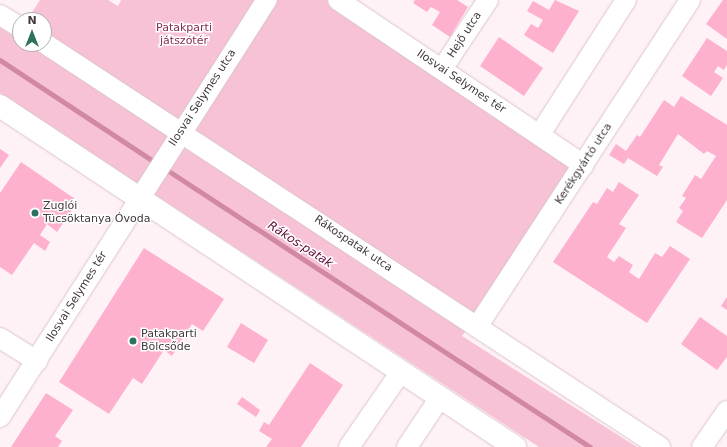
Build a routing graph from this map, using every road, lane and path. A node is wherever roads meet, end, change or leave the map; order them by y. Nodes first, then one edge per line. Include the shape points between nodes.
1 (2, 0) edge
2 (267, 0) edge
3 (338, 0) edge
4 (488, 0) edge
5 (626, 0) edge
6 (690, 0) edge
7 (0, 3) edge
8 (0, 15) edge
9 (12, 22) edge
10 (52, 49) edge
11 (442, 69) junction
12 (0, 106) edge
13 (540, 134) junction
14 (179, 136) junction
15 (584, 165) junction
16 (144, 191) junction
17 (477, 327) junction
18 (0, 338) edge
19 (36, 361) junction
20 (400, 373) junction
21 (439, 399) junction
22 (727, 411) edge
23 (0, 417) edge
24 (349, 447) edge
25 (407, 447) edge
26 (515, 447) edge
27 (660, 447) edge
28 (702, 447) edge

1 - 7 street
2 - 14 street, Ilosvai Selymes utca
3 - 11 street, Ilosvai Selymes tér
4 - 11 street, Hejő utca
5 - 13 street
6 - 15 street, Kerékgyártó utca
8 - 9 street
10 - 14 street, Rákospatak utca
11 - 13 street, Ilosvai Selymes tér
12 - 16 street
13 - 15 street, Ilosvai Selymes tér
14 - 16 street, Ilosvai Selymes utca
14 - 17 street, Rákospatak utca
15 - 17 street, Kerékgyártó utca
16 - 19 street, Ilosvai Selymes tér
16 - 20 street
17 - 27 street, Rákospatak utca
18 - 19 street
19 - 23 street
20 - 21 street
20 - 24 street
21 - 25 street
21 - 26 street
22 - 28 street

